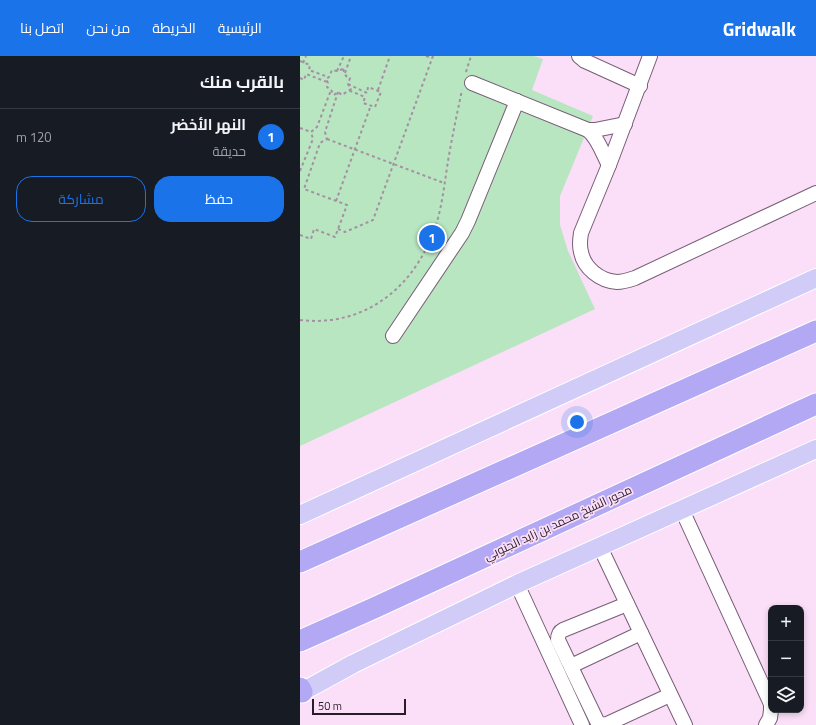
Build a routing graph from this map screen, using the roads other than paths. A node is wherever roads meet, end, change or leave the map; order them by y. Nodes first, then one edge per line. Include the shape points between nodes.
1 (579, 56) edge
2 (650, 56) edge
3 (600, 61) edge
4 (467, 81) road end
5 (640, 86) junction
6 (517, 101) junction
7 (625, 124) junction
8 (588, 130) junction
9 (608, 165) junction
10 (816, 193) edge
11 (816, 278) edge
12 (816, 331) edge
13 (393, 336) dead end
14 (816, 404) edge
15 (816, 449) edge
16 (682, 510) junction
17 (300, 515) edge
18 (600, 547) junction
19 (300, 562) edge
20 (517, 584) junction
21 (627, 604) junction
22 (641, 633) junction
23 (300, 641) edge
24 (570, 666) junction
25 (301, 691) edge
26 (670, 695) junction
27 (768, 697) edge
28 (771, 713) edge
29 (582, 725) edge
30 (685, 725) edge
31 (766, 725) edge

1 - 3 street via 584,61
2 - 5 street
3 - 5 street
4 - 6 street
5 - 7 street
6 - 8 street
6 - 13 street via 468,221
7 - 8 street
7 - 9 street
8 - 9 street
9 - 10 street via 579,243 584,262 590,270 606,280 616,282 635,278
11 - 17 main road
12 - 19 highway
14 - 23 highway, محور الشيخ محمد بن زايد الجنوبي
15 - 16 main road
16 - 18 main road
16 - 27 street
18 - 20 main road
18 - 21 street
20 - 25 main road
20 - 29 street
21 - 22 street
21 - 24 street via 560,631 558,640
22 - 24 street
22 - 26 street
24 - 26 street via 600,724 607,724
26 - 30 street
28 - 31 street

